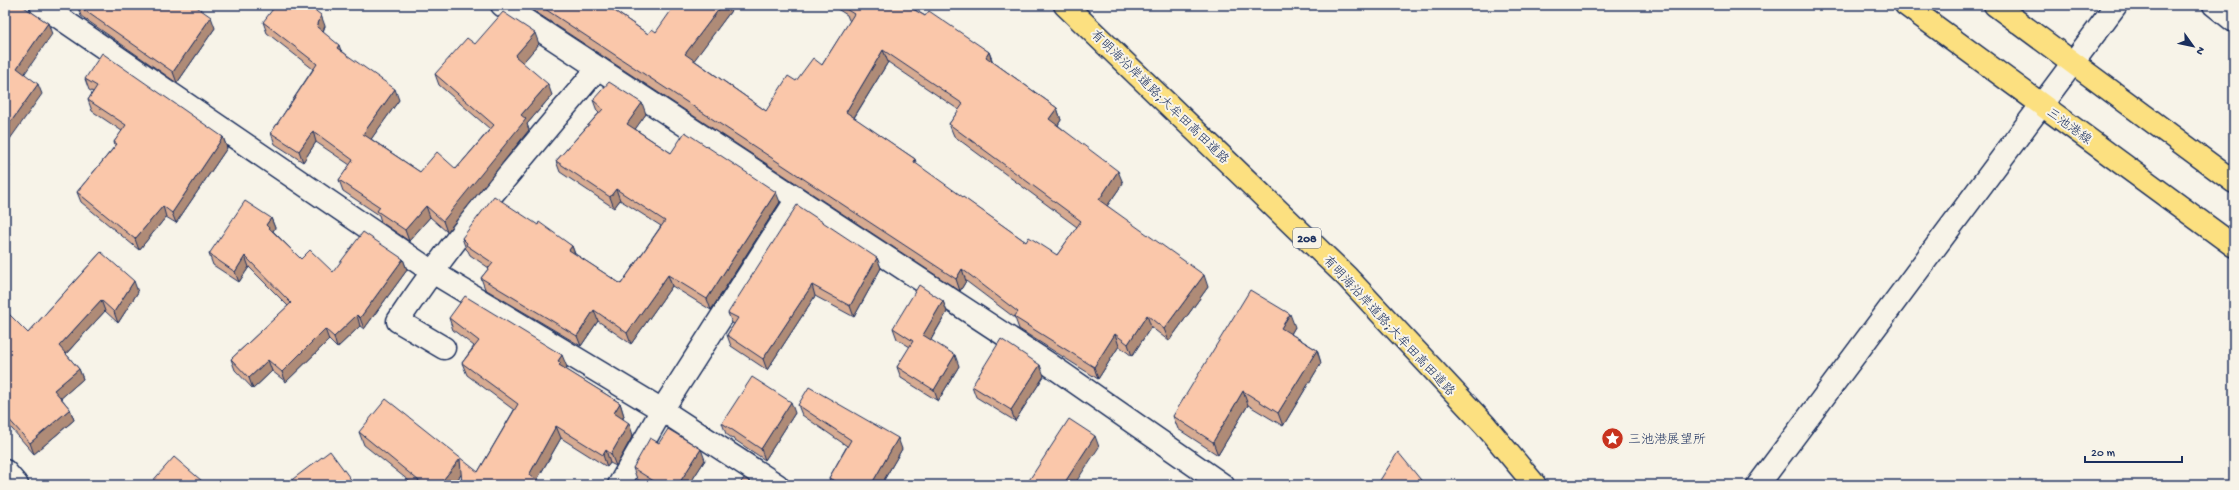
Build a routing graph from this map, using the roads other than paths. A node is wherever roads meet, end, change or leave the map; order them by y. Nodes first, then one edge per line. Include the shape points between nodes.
1 (41, 5) edge
2 (502, 5) edge
3 (1065, 5) edge
4 (1906, 5) edge
5 (1995, 5) edge
6 (2116, 5) edge
7 (2214, 5) edge
8 (2234, 21) edge
9 (2074, 63) junction
10 (598, 68) junction
11 (2043, 104) junction
12 (2234, 182) edge
13 (797, 199) junction
14 (2234, 246) edge
15 (431, 271) junction
16 (444, 348) dead end
17 (662, 410) junction
18 (5, 472) edge
19 (17, 485) edge
20 (619, 485) edge
21 (777, 485) edge
22 (1223, 485) edge
23 (1535, 485) edge
24 (1758, 485) edge

1 - 15 street
2 - 10 street
3 - 23 main road, 有明海沿岸道路;大牟田高田道路 / 208 via 1347,277 1485,425
4 - 11 main road, 三池港線
5 - 9 main road
6 - 9 street
7 - 8 street
9 - 11 street
9 - 12 main road
10 - 13 street
10 - 15 street
11 - 14 main road, 三池港線
11 - 24 street
13 - 17 street
13 - 22 street via 1049,364
15 - 16 street via 398,320
15 - 17 street
17 - 20 street
17 - 21 street
18 - 19 street

